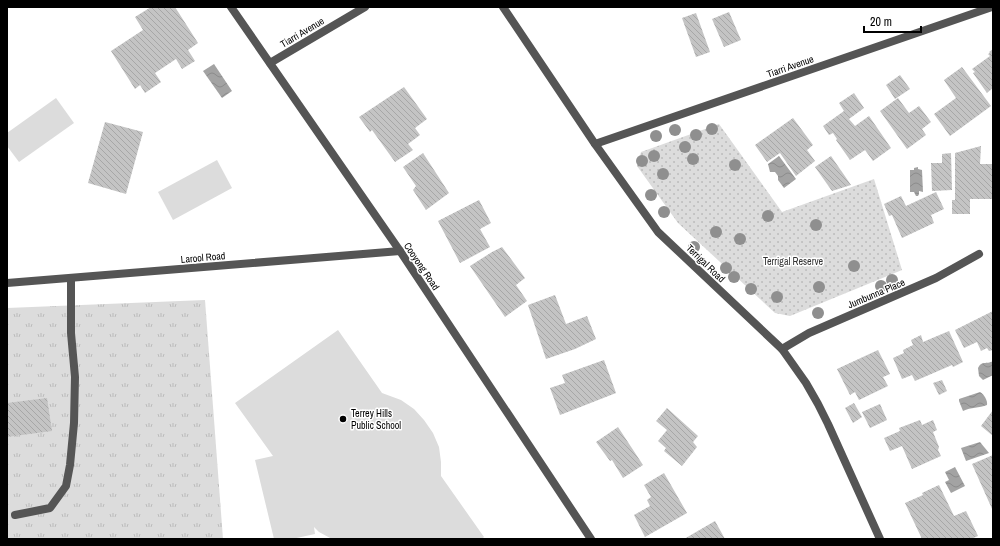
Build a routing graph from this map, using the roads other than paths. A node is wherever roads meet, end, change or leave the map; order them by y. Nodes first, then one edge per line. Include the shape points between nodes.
1 (231, 7) edge
2 (365, 7) edge
3 (503, 7) edge
4 (992, 7) edge
5 (270, 63) junction
6 (595, 144) junction
7 (400, 251) junction
8 (979, 254) dead end
9 (71, 278) junction
10 (7, 283) edge
11 (782, 349) junction
12 (15, 515) dead end
13 (591, 539) edge
14 (880, 539) edge

1 - 5 street, Cooyong Road
2 - 5 street, Tiarri Avenue
3 - 6 street, Terrigal Road
4 - 6 street, Tiarri Avenue
5 - 7 street, Cooyong Road
6 - 11 street, Terrigal Road via 658,232
7 - 9 street, Larool Road
7 - 13 street, Cooyong Road
8 - 11 street, Jumbunna Place via 936,278 809,333
9 - 10 street, Larool Road
9 - 12 street via 74,424 66,486 50,508
11 - 14 street, Terrigal Road via 818,404

